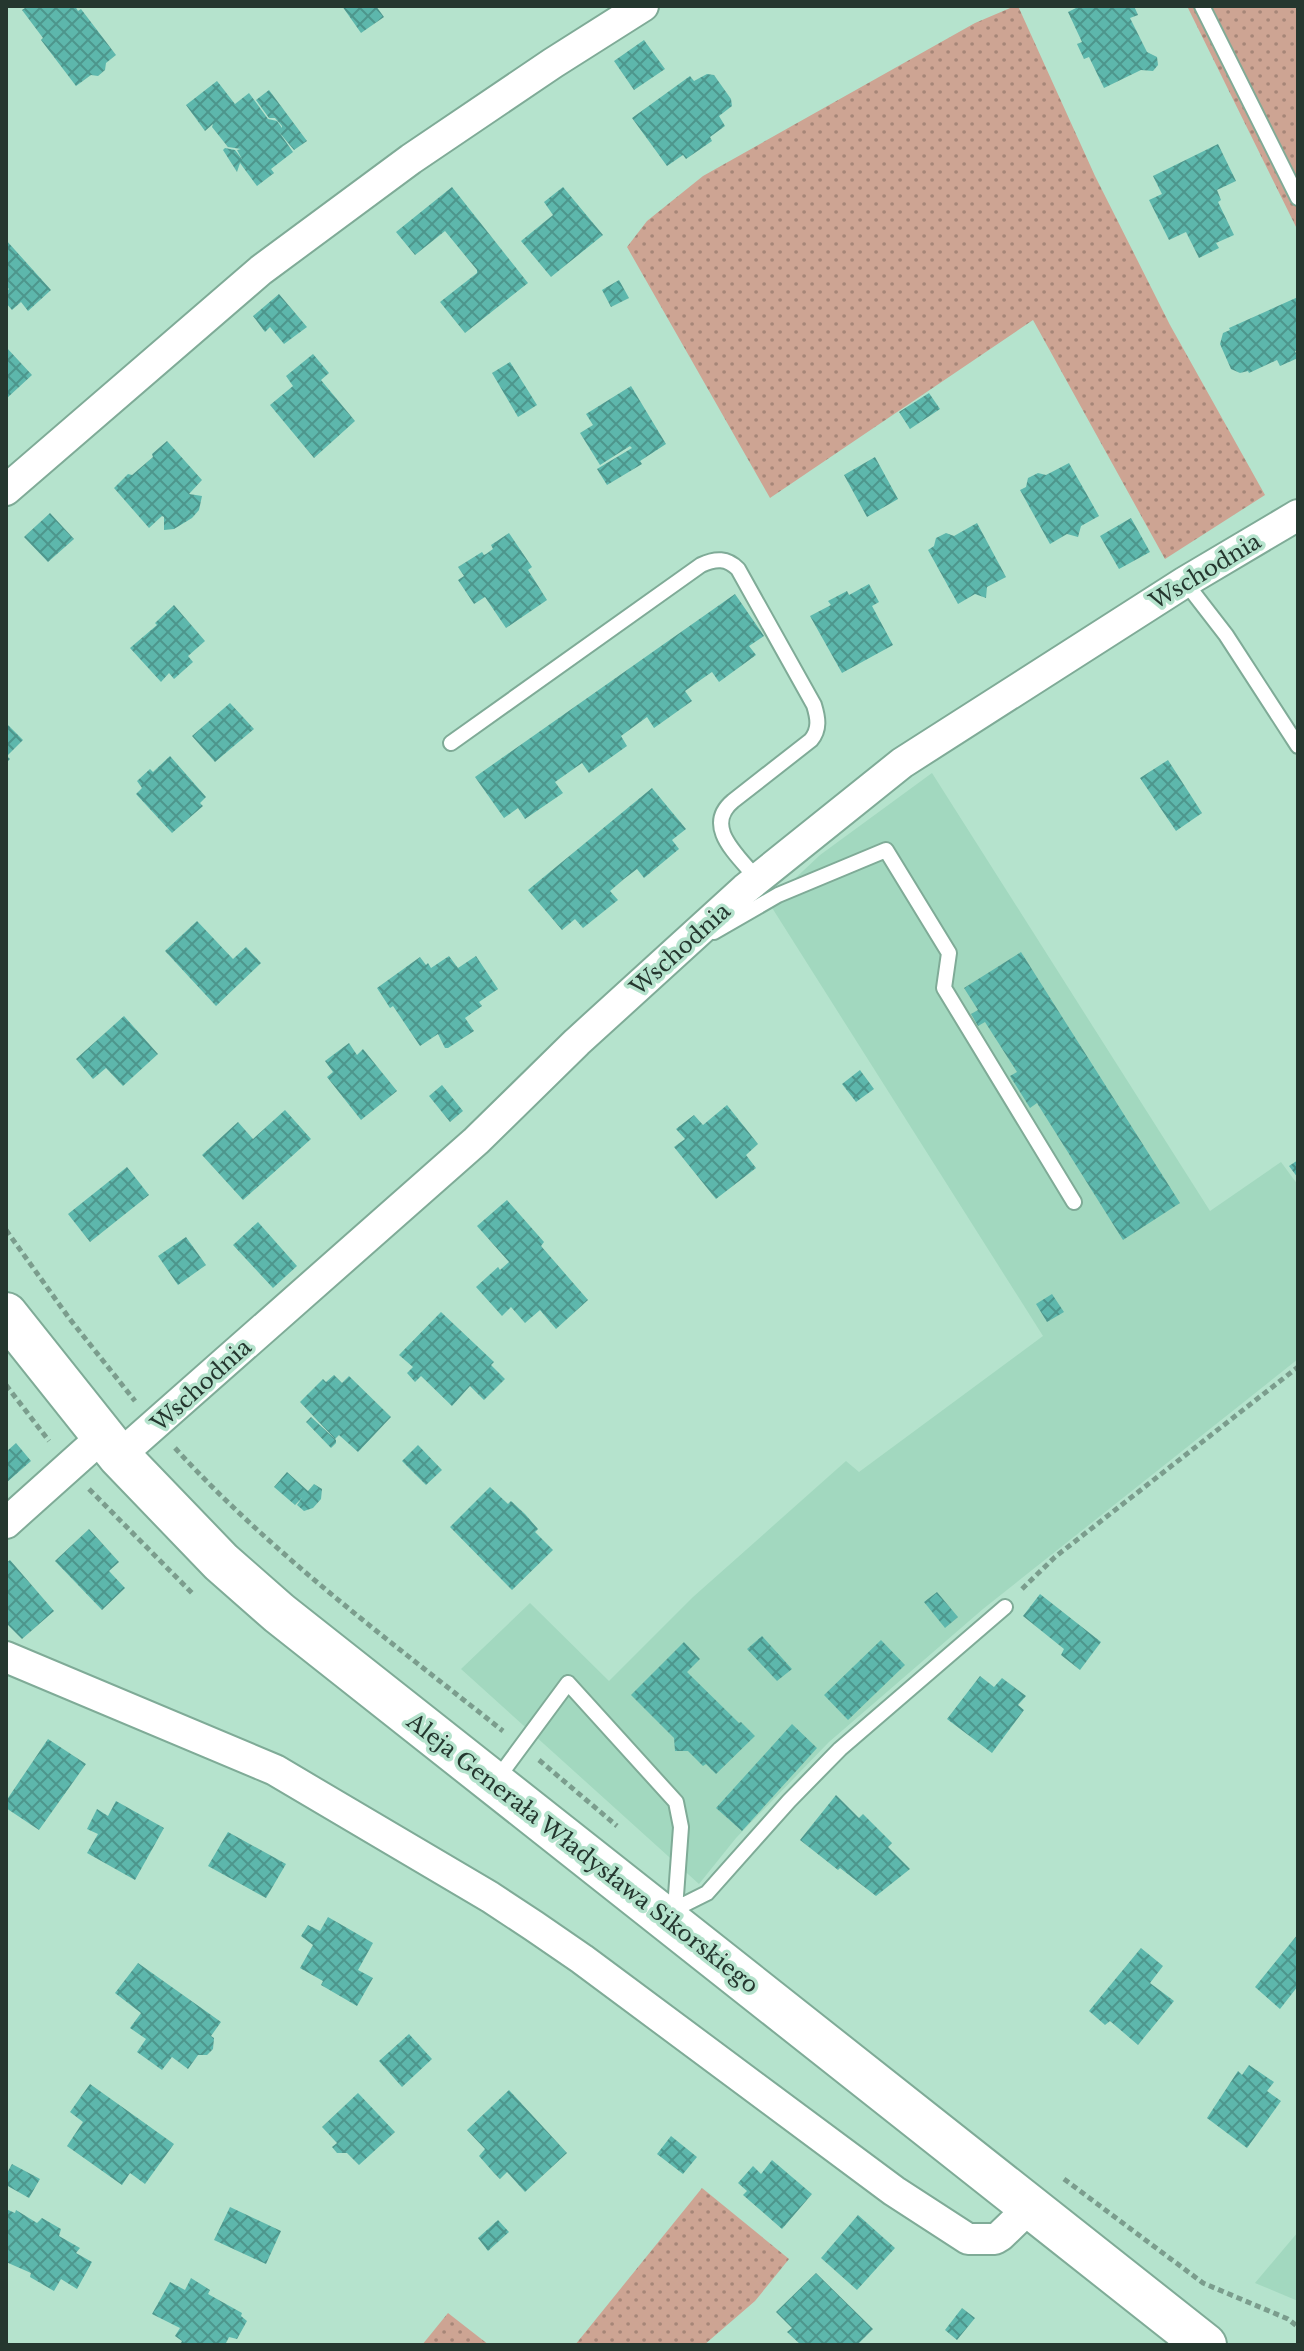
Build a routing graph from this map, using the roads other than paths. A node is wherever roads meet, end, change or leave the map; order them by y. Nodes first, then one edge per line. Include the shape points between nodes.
1 (643, 6) edge
2 (1202, 6) edge
3 (1298, 198) edge
4 (6, 490) edge
5 (1298, 515) edge
6 (1185, 582) junction
7 (451, 743) dead end
8 (1298, 746) edge
9 (757, 879) junction
10 (669, 959) junction
11 (1074, 1202) dead end
12 (6, 1314) edge
13 (110, 1446) junction
14 (6, 1523) edge
15 (1005, 1607) road end
16 (6, 1657) edge
17 (495, 1783) junction
18 (671, 1914) junction
19 (1030, 2207) junction
20 (1205, 2345) edge

1 - 4 street via 411,159 261,270
2 - 3 lane
5 - 6 street, Wschodnia
6 - 8 lane
6 - 9 street, Wschodnia via 902,763
7 - 9 lane via 701,565 712,560 732,563 814,705 818,724 811,740 725,807 721,816 723,836
9 - 10 street, Wschodnia
10 - 11 lane via 778,895 886,850 949,953 944,988
10 - 13 street, Wschodnia via 476,1141 155,1426
12 - 13 main road, Aleja Generała Władysława Sikorskiego
13 - 14 street, Wschodnia via 68,1466
13 - 17 main road, Aleja Generała Władysława Sikorskiego via 221,1562 279,1613
15 - 18 lane via 840,1749 707,1893
16 - 19 street via 275,1770 490,1897 582,1959 894,2191 968,2239 995,2239
17 - 18 main road, Aleja Generała Władysława Sikorskiego
17 - 18 lane via 568,1683 676,1802 681,1827
18 - 19 main road, Aleja Generała Władysława Sikorskiego
19 - 20 main road, Aleja Generała Władysława Sikorskiego

